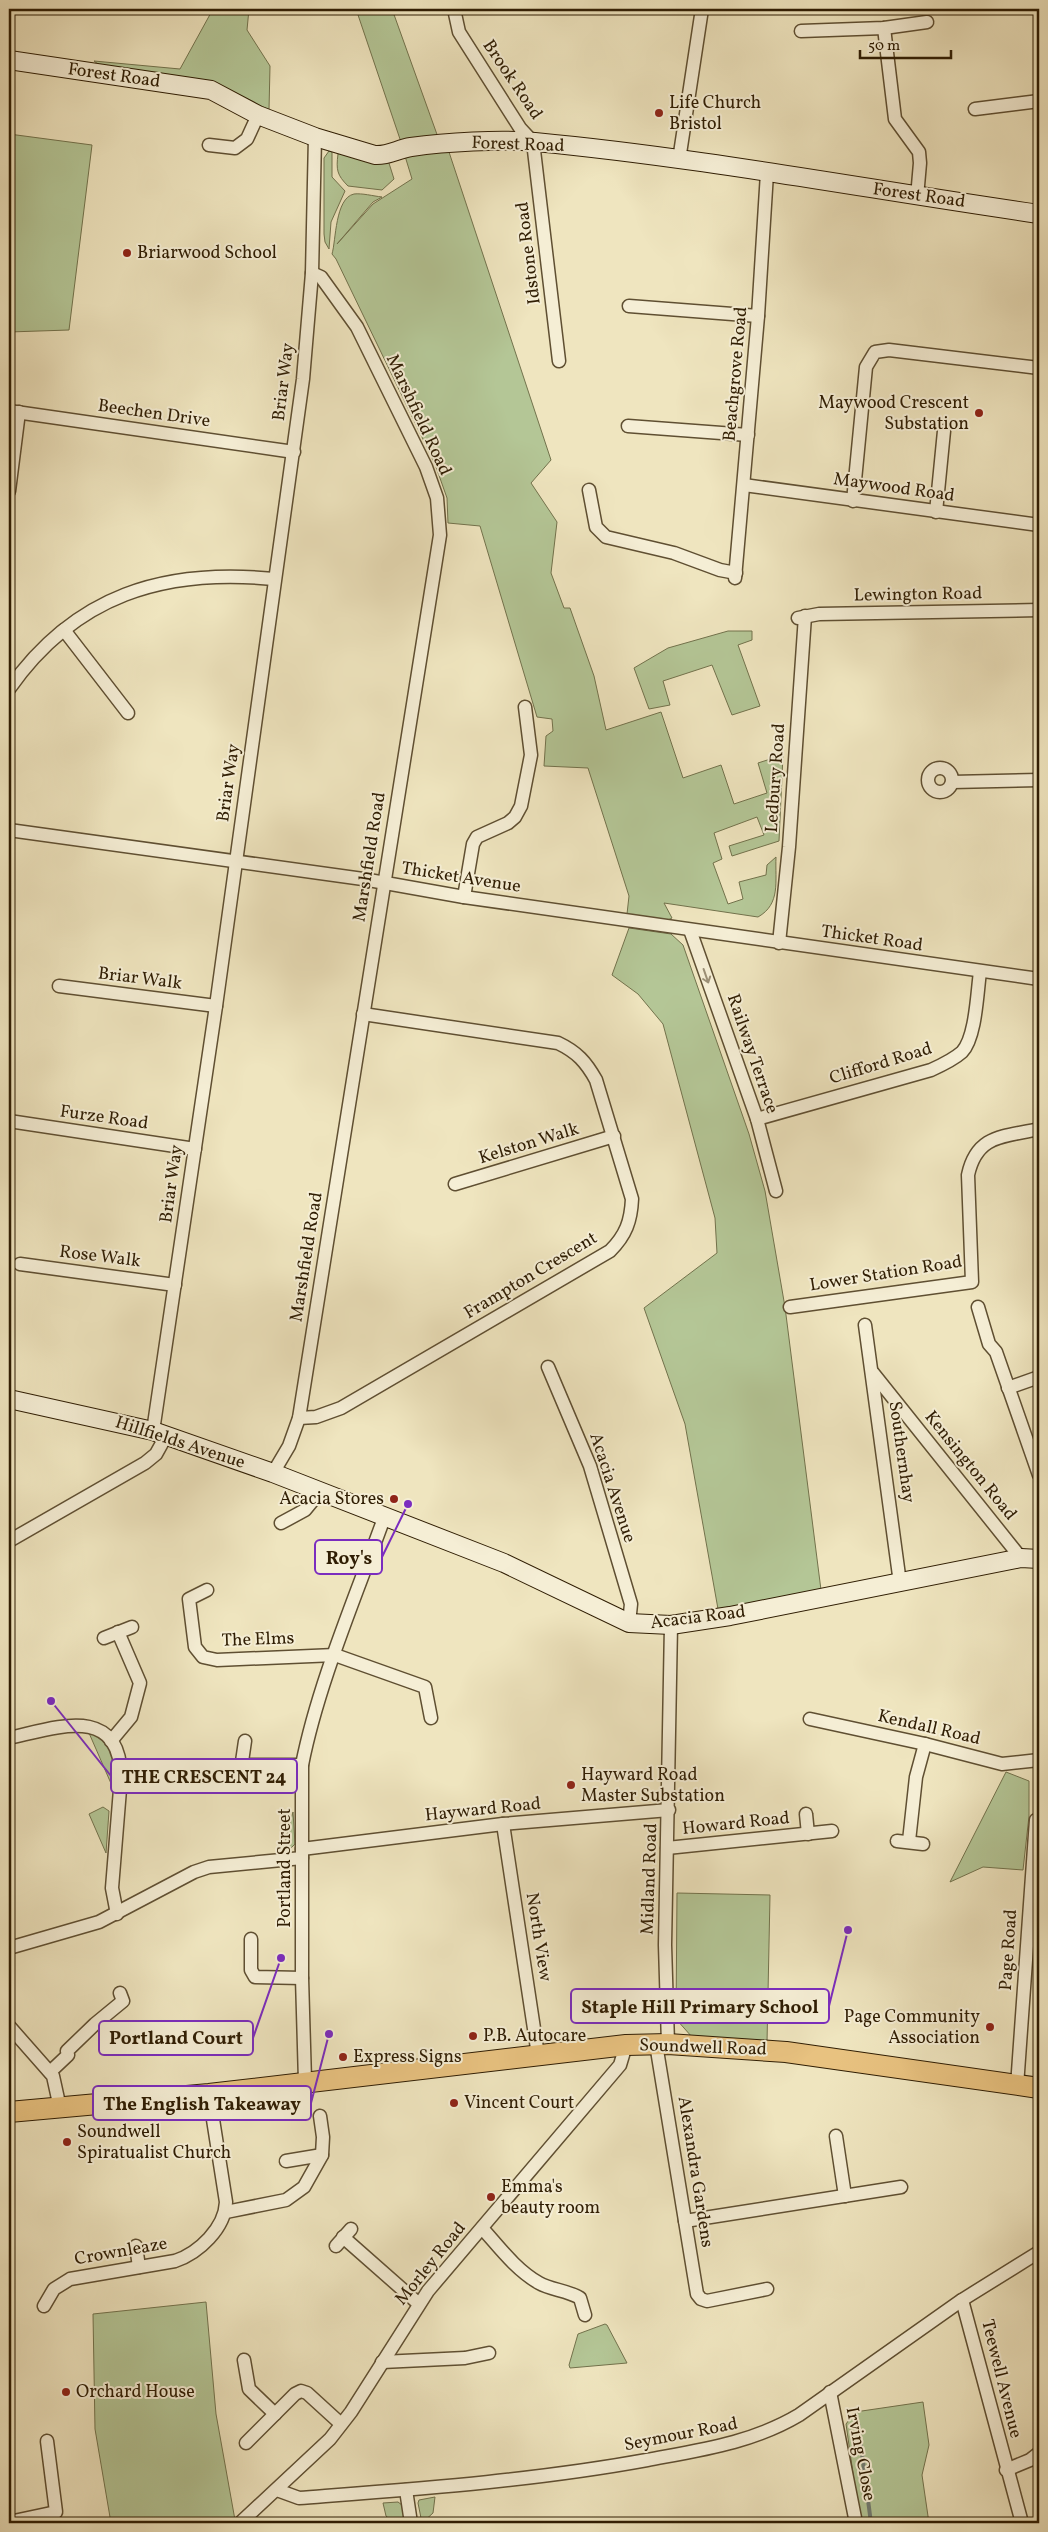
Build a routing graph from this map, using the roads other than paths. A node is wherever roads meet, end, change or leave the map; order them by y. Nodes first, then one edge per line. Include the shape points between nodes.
1 (454, 9) edge
2 (702, 9) edge
3 (927, 22) dead end
4 (884, 28) junction
5 (801, 31) dead end
6 (9, 60) edge
7 (1039, 101) edge
8 (975, 109) dead end
9 (258, 115) junction
10 (316, 137) junction
11 (533, 142) junction
12 (209, 145) dead end
13 (679, 160) junction
14 (767, 173) junction
15 (917, 196) junction
16 (1039, 214) edge
17 (312, 273) junction
18 (629, 306) dead end
19 (758, 316) junction
20 (559, 361) dead end
21 (1039, 368) edge
22 (14, 411) edge
23 (628, 426) dead end
24 (944, 431) dead end
25 (748, 436) junction
26 (294, 452) junction
27 (744, 485) junction
28 (588, 490) dead end
29 (9, 491) edge
30 (853, 500) junction
31 (936, 512) junction
32 (1039, 526) edge
33 (274, 579) junction
34 (1039, 610) edge
35 (802, 617) joint
36 (64, 630) junction
37 (9, 688) edge
38 (525, 707) dead end
39 (128, 713) dead end
40 (1039, 780) edge
41 (952, 782) dead end
42 (9, 830) edge
43 (236, 862) junction
44 (384, 883) junction
45 (464, 897) junction
46 (690, 930) junction
47 (779, 943) junction
48 (980, 972) junction
49 (1039, 979) edge
50 (59, 986) dead end
51 (216, 1006) junction
52 (363, 1014) junction
53 (757, 1119) junction
54 (9, 1121) edge
55 (1039, 1130) edge
56 (614, 1136) junction
57 (195, 1148) junction
58 (455, 1184) dead end
59 (776, 1191) dead end
60 (20, 1264) dead end
61 (176, 1284) junction
62 (790, 1307) dead end
63 (978, 1307) dead end
64 (865, 1325) dead end
65 (548, 1368) dead end
66 (872, 1372) junction
67 (1039, 1377) edge
68 (1008, 1388) junction
69 (9, 1400) edge
70 (298, 1418) junction
71 (160, 1433) junction
72 (273, 1474) junction
73 (1039, 1475) edge
74 (319, 1493) junction
75 (384, 1518) junction
76 (281, 1523) dead end
77 (9, 1541) edge
78 (1021, 1558) junction
79 (1039, 1560) edge
80 (900, 1583) junction
81 (207, 1590) dead end
82 (629, 1623) junction
83 (671, 1625) junction
84 (132, 1626) dead end
85 (118, 1632) junction
86 (104, 1638) dead end
87 (335, 1655) junction
88 (431, 1718) dead end
89 (810, 1719) dead end
90 (9, 1738) edge
91 (110, 1741) junction
92 (245, 1741) dead end
93 (925, 1744) junction
94 (1039, 1760) edge
95 (241, 1764) junction
96 (302, 1765) junction
97 (239, 1782) dead end
98 (669, 1810) junction
99 (806, 1814) dead end
100 (1039, 1820) edge
101 (503, 1824) junction
102 (832, 1832) dead end
103 (808, 1834) junction
104 (924, 1844) dead end
105 (667, 1848) junction
106 (302, 1853) junction
107 (117, 1914) junction
108 (251, 1939) dead end
109 (9, 1948) edge
110 (302, 1978) junction
111 (120, 1993) dead end
112 (9, 2026) edge
113 (662, 2044) junction
114 (626, 2045) junction
115 (538, 2055) junction
116 (50, 2072) junction
117 (305, 2081) junction
118 (1017, 2086) junction
119 (1039, 2088) edge
120 (209, 2094) junction
121 (60, 2108) junction
122 (9, 2112) edge
123 (320, 2116) dead end
124 (836, 2136) dead end
125 (322, 2155) junction
126 (286, 2161) dead end
127 (901, 2187) dead end
128 (846, 2196) junction
129 (226, 2212) junction
130 (685, 2221) junction
131 (482, 2228) junction
132 (343, 2238) dead end
133 (136, 2246) dead end
134 (1039, 2252) edge
135 (139, 2267) junction
136 (767, 2289) dead end
137 (962, 2300) junction
138 (419, 2304) junction
139 (44, 2306) dead end
140 (585, 2314) dead end
141 (489, 2353) dead end
142 (244, 2360) dead end
143 (382, 2362) junction
144 (830, 2392) junction
145 (275, 2414) junction
146 (342, 2424) junction
147 (47, 2441) dead end
148 (246, 2443) dead end
149 (1039, 2453) edge
150 (1006, 2470) junction
151 (277, 2490) junction
152 (406, 2490) junction
153 (58, 2518) edge
154 (9, 2522) edge
155 (240, 2523) edge
156 (411, 2523) edge
157 (856, 2523) edge
158 (1022, 2523) edge

1 - 11 street, Brook Road via 459,32 520,128
2 - 13 street
3 - 4 street
4 - 5 street
4 - 15 street via 895,119 918,152
6 - 9 street, Forest Road via 211,90
7 - 8 street
9 - 10 street, Forest Road
9 - 12 street via 247,139 235,148
10 - 11 street, Forest Road via 346,148 385,156 409,147 449,143
10 - 17 street, Briar Way
11 - 13 street, Forest Road
11 - 20 street, Idstone Road
13 - 14 street, Forest Road
14 - 15 street, Forest Road
14 - 19 street, Beachgrove Road
15 - 16 street, Forest Road
17 - 26 street, Briar Way
17 - 44 street, Marshfield Road via 321,277 357,327 426,467 437,498 440,534
18 - 19 street
19 - 25 street, Beachgrove Road
21 - 30 street via 889,350 875,352 866,367
22 - 26 street, Beechen Drive
22 - 29 street
23 - 25 street
24 - 31 street
25 - 27 street, Beachgrove Road
26 - 33 street, Briar Way
27 - 28 street, Beachgrove Road via 735,576 674,554 606,537 596,526
27 - 30 street, Maywood Road
30 - 31 street, Maywood Road
31 - 32 street, Maywood Road
33 - 36 street via 225,575 158,583 119,596
33 - 43 street, Briar Way
34 - 35 street, Lewington Road
35 - 47 street, Ledbury Road via 789,847
36 - 37 street via 40,650
36 - 39 street
38 - 45 street via 531,755 521,806 515,818 508,823 476,836
40 - 41 street
42 - 43 street, Thicket Avenue
43 - 44 street, Thicket Avenue
43 - 51 street, Briar Way
44 - 45 street, Thicket Avenue
44 - 52 street, Marshfield Road
45 - 46 street, Thicket Avenue
46 - 47 street, Thicket Road
46 -> 53 street, Railway Terrace
47 - 48 street, Thicket Road
48 - 49 street, Thicket Road
48 - 53 street, Clifford Road via 970,1038 962,1051 947,1063
50 - 51 street, Briar Walk
51 - 57 street, Briar Way
52 - 56 street, Frampton Crescent via 558,1043 587,1064 596,1080
52 - 70 street, Marshfield Road
53 - 59 street, Railway Terrace
54 - 57 street, Furze Road
55 - 62 street, Lower Station Road via 981,1146 971,1161 968,1175 972,1282
56 - 58 street, Kelston Walk
56 - 70 street, Frampton Crescent via 632,1199 631,1219 623,1238 610,1250 341,1408
57 - 61 street, Briar Way
60 - 61 street, Rose Walk
61 - 71 street, Briar Way
63 - 68 street via 989,1344 996,1352
64 - 66 street, Southernhay
65 - 82 street, Acacia Avenue via 590,1466 631,1604
66 - 78 street, Kensington Road
66 - 80 street, Southernhay
67 - 68 street
68 - 73 street
69 - 71 street, Hillfields Avenue
70 - 72 street, Marshfield Road via 289,1446
71 - 72 street, Hillfields Avenue
71 - 77 street via 156,1454 145,1463
72 - 74 street, Hillfields Avenue
74 - 75 street, Acacia Road
74 - 76 street via 305,1510
75 - 82 street, Acacia Road via 504,1562
75 - 87 street, Portland Street
78 - 79 street, Acacia Road
78 - 80 street, Acacia Road
80 - 83 street, Acacia Road
81 - 87 street, The Elms via 189,1599 195,1647 203,1657 217,1660
82 - 83 street, Acacia Road
83 - 98 street, Midland Road
84 - 85 street
85 - 86 street
85 - 91 street via 140,1683 131,1717
87 - 88 street via 425,1688
87 - 96 street, Portland Street
89 - 93 street, Kendall Road
90 - 91 street via 82,1724 100,1732
91 - 107 street via 119,1755 121,1769 112,1888
92 - 95 street
93 - 94 street, Kendall Road via 1002,1764
93 - 104 street via 903,1841
95 - 96 street
95 - 97 street
96 - 106 street, Portland Street
98 - 101 street, Hayward Road
98 - 105 street, Midland Road
99 - 103 street, Howard Road
100 - 118 street, Page Road via 1036,1820
101 - 106 street, Hayward Road
101 - 115 street, North View
102 - 103 street, Howard Road
103 - 105 street, Howard Road
105 - 113 street, Midland Road
106 - 107 street, Hayward Road via 209,1867
106 - 110 street, Portland Street
107 - 109 street, Hayward Road
108 - 110 street via 250,1970 255,1976
110 - 117 street, Portland Street
111 - 116 street via 122,2001 78,2040
112 - 116 street
113 - 114 main road, Soundwell Road
113 - 118 main road, Soundwell Road via 786,2052
113 - 130 street, Alexandra Gardens
114 - 115 main road, Soundwell Road
114 - 131 street, Morley Road via 620,2065
115 - 117 main road, Soundwell Road
116 - 121 street
117 - 120 main road, Soundwell Road
118 - 119 main road, Soundwell Road
120 - 121 main road, Soundwell Road
120 - 129 street via 226,2194
121 - 122 main road, Soundwell Road
123 - 125 street
124 - 128 street
125 - 126 street
125 - 129 street via 304,2187 291,2198
127 - 128 street
128 - 130 street
129 - 135 street, Crownleaze via 214,2232 190,2254 175,2261
130 - 136 street, Alexandra Gardens via 697,2294 701,2299 707,2301
131 - 138 street, Morley Road
131 - 140 street via 515,2265 540,2284 571,2292 580,2298
132 - 138 street
133 - 135 street
134 - 137 street, Seymour Road
135 - 139 street, Crownleaze via 79,2276 49,2285
137 - 144 street, Seymour Road
137 - 150 street, Teewell Avenue
138 - 143 street, Morley Road
141 - 143 street via 466,2358
142 - 145 street via 249,2389
143 - 146 street, Morley Road
144 - 152 street, Seymour Road via 785,2423 739,2442 580,2472
144 - 157 street, Irving Close
145 - 146 street via 301,2391
145 - 148 street
146 - 151 street, Morley Road
147 - 153 street
149 - 150 street
150 - 158 street, Teewell Avenue
151 - 152 street, Seymour Road via 299,2498
151 - 155 street, Morley Road
152 - 156 street
153 - 154 street

